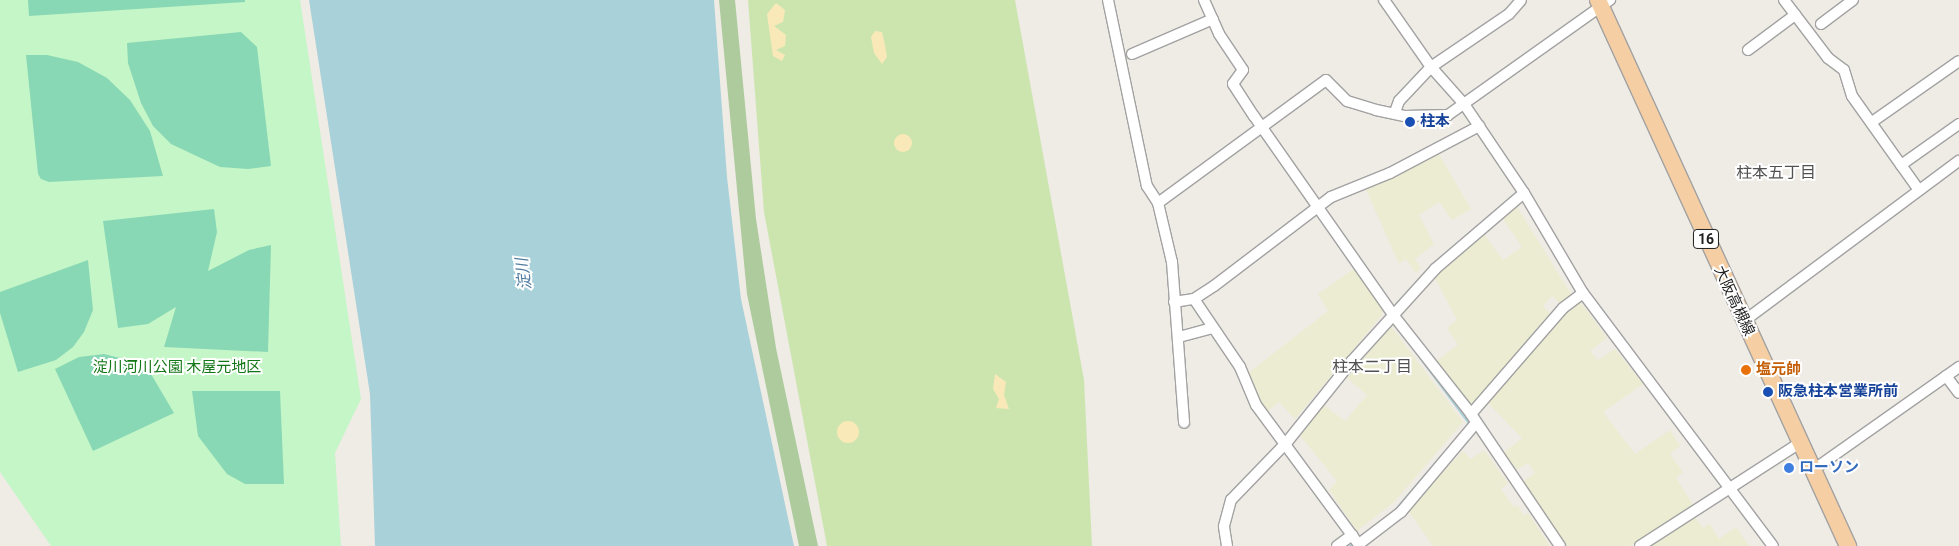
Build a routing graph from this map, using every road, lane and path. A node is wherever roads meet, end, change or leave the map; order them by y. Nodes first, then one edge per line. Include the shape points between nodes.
1 (1108, 0) edge
2 (1204, 0) edge
3 (1384, 0) edge
4 (1521, 0) edge
5 (1784, 0) edge
6 (1853, 0) edge
7 (1603, 2) edge
8 (1795, 15) junction
9 (1212, 19) junction
10 (1822, 24) dead end
11 (1748, 50) dead end
12 (1132, 54) dead end
13 (1959, 61) edge
14 (1431, 67) junction
15 (1464, 104) junction
16 (1395, 112) junction
17 (1872, 122) junction
18 (1959, 124) edge
19 (1262, 125) junction
20 (1480, 126) junction
21 (1959, 162) edge
22 (1901, 165) junction
23 (1918, 189) junction
24 (1524, 193) junction
25 (1158, 203) junction
26 (1317, 206) junction
27 (1583, 293) junction
28 (1194, 299) junction
29 (1174, 302) junction
30 (1394, 316) junction
31 (1744, 321) junction
32 (1213, 328) junction
33 (1179, 338) junction
34 (1959, 367) edge
35 (1946, 376) junction
36 (1959, 393) edge
37 (1473, 419) junction
38 (1184, 423) dead end
39 (1287, 442) junction
40 (1800, 443) junction
41 (1812, 470) junction
42 (1732, 488) junction
43 (1352, 535) junction
44 (1359, 545) edge
45 (1227, 546) edge
46 (1337, 546) edge
47 (1560, 546) edge
48 (1640, 546) edge
49 (1772, 546) edge
50 (1848, 546) edge

1 - 25 street via 1147,186
2 - 9 street
3 - 14 street
4 - 14 street via 1509,14
5 - 8 street
6 - 10 street
7 - 15 street
7 - 31 main road, 大阪高槻線 / 16
8 - 11 street
8 - 17 street via 1828,58 1844,70 1848,88
9 - 12 street
9 - 19 street via 1243,70 1233,84
13 - 17 street
14 - 15 street
14 - 16 street via 1399,101
15 - 16 street via 1448,115 1430,117
15 - 20 street
16 - 19 street via 1347,101 1326,80
17 - 22 street
18 - 22 street
19 - 25 street
19 - 26 street
20 - 24 street
20 - 26 street
21 - 23 street
22 - 23 street
23 - 31 street
24 - 27 street
24 - 30 street via 1436,269
25 - 29 street via 1172,262
26 - 28 street
26 - 30 street
27 - 37 street via 1562,308
27 - 42 street
28 - 29 street
28 - 32 street
29 - 33 street
30 - 37 street
30 - 39 street
31 - 40 main road, 大阪高槻線 / 16
32 - 33 street
32 - 39 street via 1240,367 1256,405
33 - 38 street
34 - 35 street
35 - 36 street
35 - 41 street
37 - 44 street via 1401,512
37 - 47 street
39 - 43 street
39 - 45 street via 1231,500 1224,526
40 - 41 main road, 大阪高槻線 / 16
40 - 42 street
41 - 50 main road, 大阪高槻線 / 16
42 - 48 street
42 - 49 street
43 - 44 street
43 - 46 street

